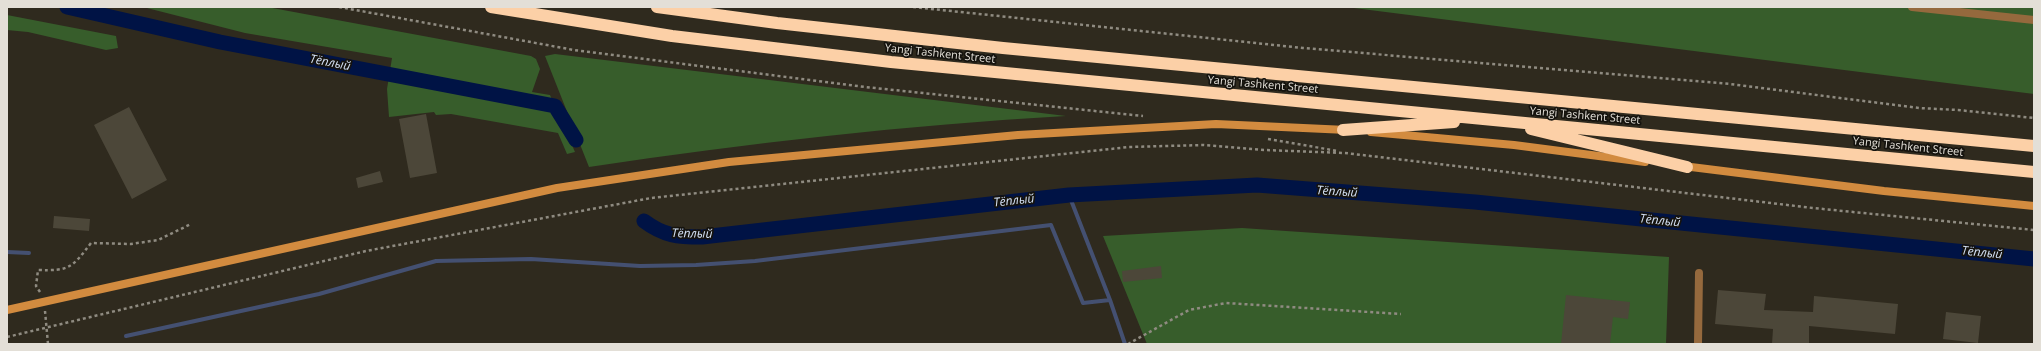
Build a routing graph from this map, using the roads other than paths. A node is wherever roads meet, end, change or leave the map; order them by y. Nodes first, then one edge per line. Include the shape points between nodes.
1 (491, 7) edge
2 (657, 7) edge
3 (1912, 7) edge
4 (2034, 20) edge
5 (1488, 119) junction
6 (1343, 130) junction
7 (2034, 146) edge
8 (1687, 167) junction
9 (2034, 172) edge
10 (2034, 206) edge
11 (1699, 273) dead end
12 (7, 310) edge
13 (1698, 344) edge

1 - 5 highway, Yangi Tashkent Street via 672,36 805,53
2 - 7 highway, Yangi Tashkent Street via 777,24 996,47
3 - 4 lane
5 - 6 highway
5 - 8 highway
5 - 9 highway, Yangi Tashkent Street
6 - 8 main road via 1514,145
6 - 12 main road via 1216,124 1018,135 729,162 557,188
8 - 10 main road
11 - 13 lane

